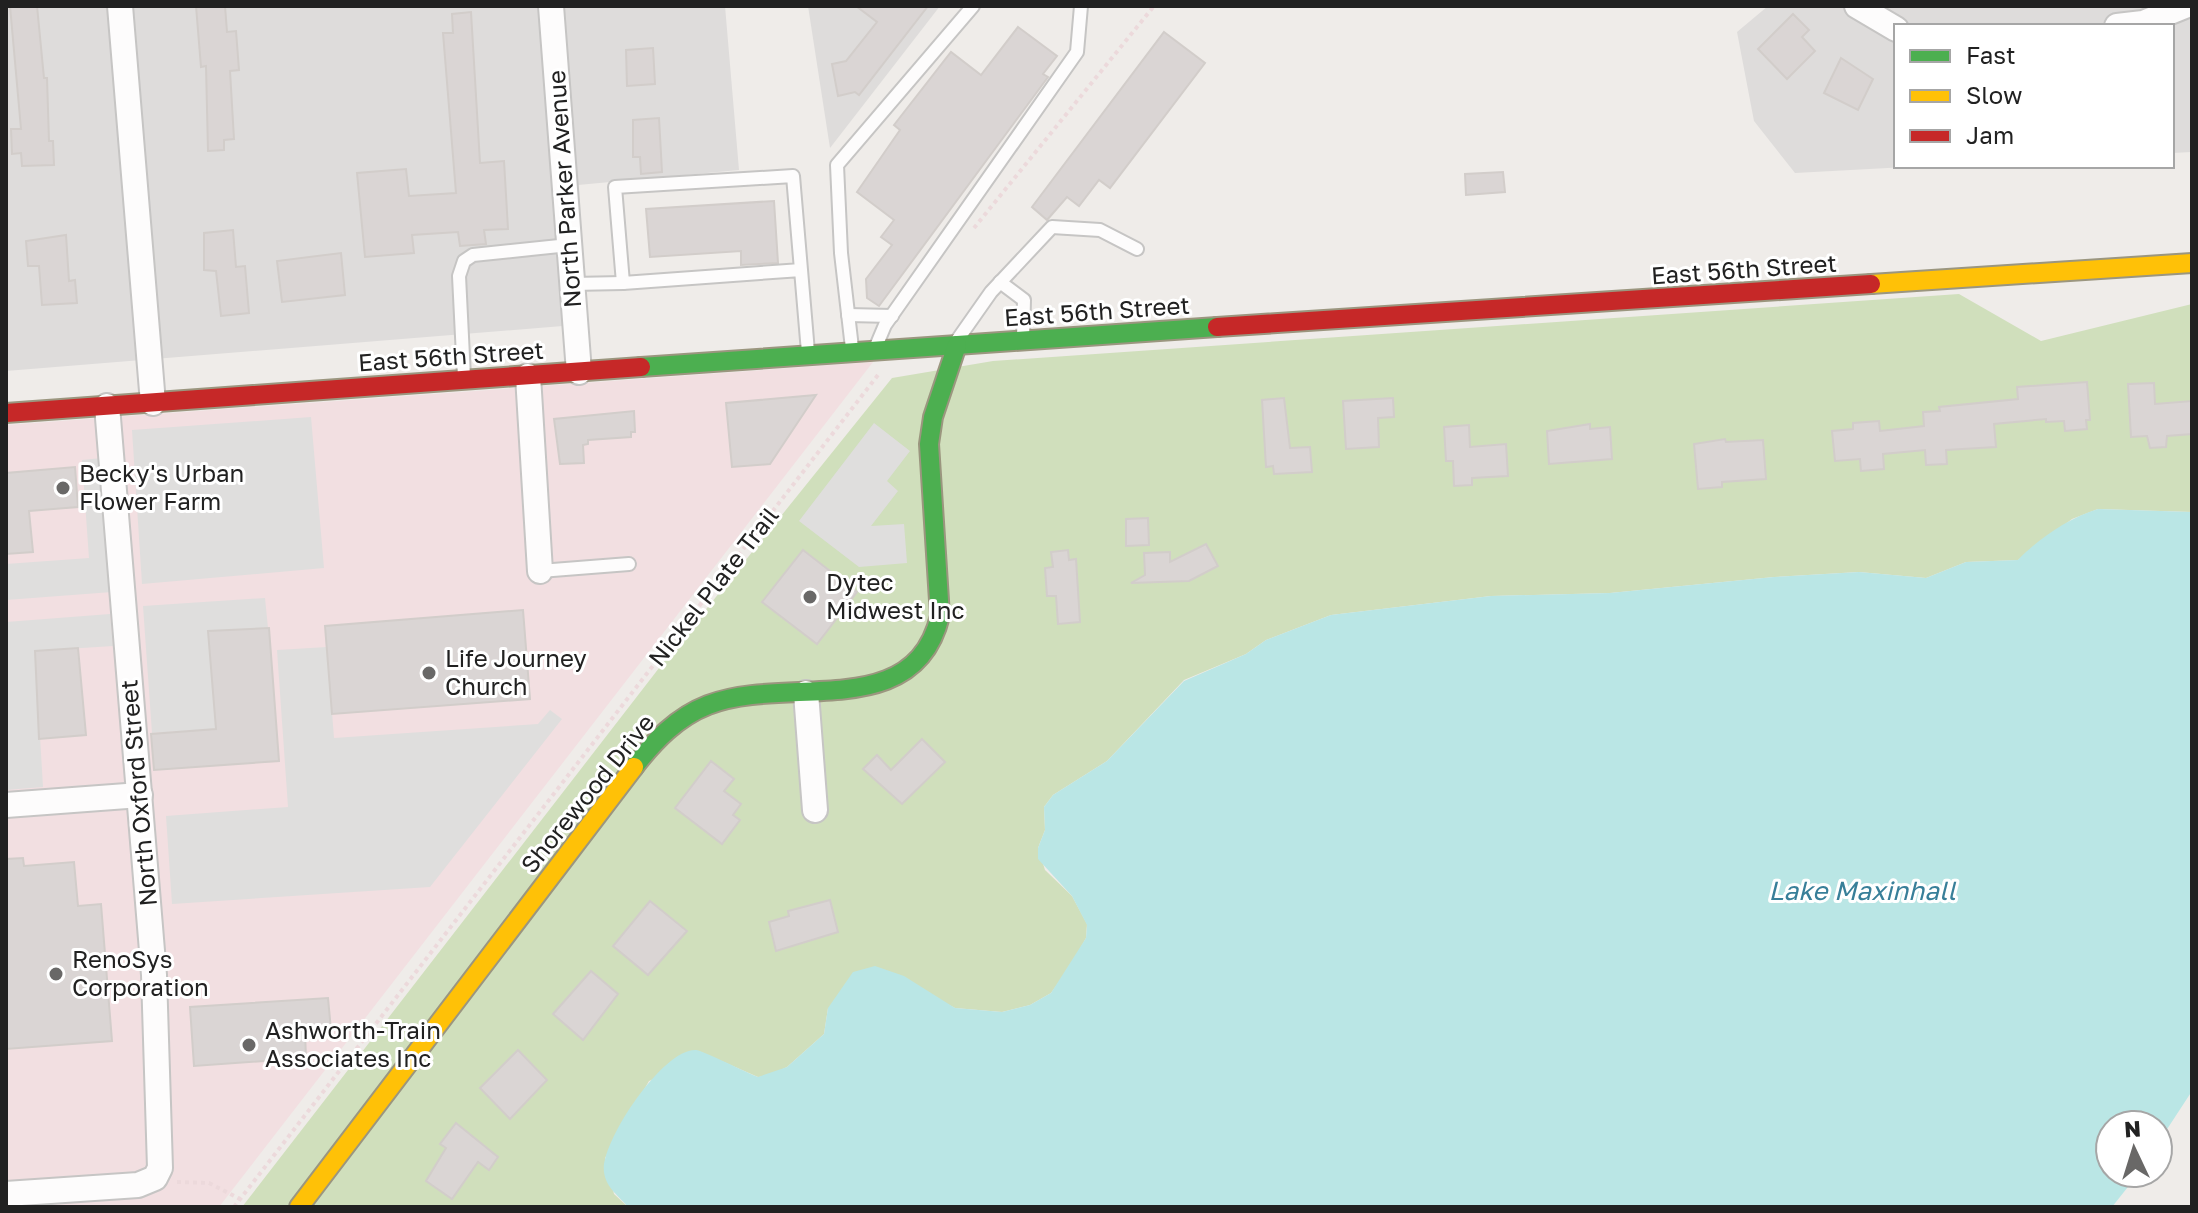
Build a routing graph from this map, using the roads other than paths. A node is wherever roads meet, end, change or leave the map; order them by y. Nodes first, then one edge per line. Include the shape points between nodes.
1 (120, 6) edge
2 (551, 6) edge
3 (973, 6) edge
4 (1081, 6) edge
5 (1857, 6) edge
6 (2185, 6) edge
7 (2129, 24) edge
8 (1894, 28) edge
9 (569, 245) junction
10 (1137, 249) dead end
11 (2192, 263) edge
12 (801, 270) junction
13 (1000, 282) junction
14 (623, 283) junction
15 (572, 284) junction
16 (848, 315) junction
17 (892, 316) junction
18 (1023, 341) junction
19 (955, 345) junction
20 (880, 350) junction
21 (852, 352) junction
22 (809, 355) junction
23 (579, 372) junction
24 (528, 376) junction
25 (464, 381) junction
26 (153, 403) junction
27 (107, 406) junction
28 (6, 413) edge
29 (629, 564) dead end
30 (540, 571) joint
31 (806, 693) junction
32 (140, 795) junction
33 (6, 805) edge
34 (815, 810) dead end
35 (6, 1194) edge
36 (299, 1207) edge

1 - 26 street
2 - 9 street, North Parker Avenue
3 - 16 lane via 837,165
4 - 17 lane via 1077,52 1069,66
5 - 8 street
6 - 7 street
9 - 15 street, North Parker Avenue
9 - 25 lane via 473,255 464,261 459,276
10 - 13 lane via 1100,230 1052,227
11 - 18 street, East 56th Street
12 - 14 lane
12 - 14 lane via 793,176 615,187
12 - 22 lane
13 - 18 lane via 1024,300
13 - 19 lane
14 - 15 lane
15 - 23 street, North Parker Avenue
16 - 17 lane
16 - 21 lane
17 - 20 lane
18 - 19 street, East 56th Street
19 - 20 street, East 56th Street
19 - 31 street, Shorewood Drive via 930,429 940,600 933,644 918,665 895,678
20 - 21 street, East 56th Street
21 - 22 street, East 56th Street
22 - 23 street, East 56th Street
23 - 24 street, East 56th Street
24 - 25 street, East 56th Street
24 - 30 street
25 - 26 street, East 56th Street
26 - 27 street, East 56th Street
27 - 28 street, East 56th Street
27 - 32 street, North Oxford Street
29 - 30 lane
31 - 34 street
31 - 36 street, Shorewood Drive via 778,692 717,703 685,716 658,740
32 - 33 street
32 - 35 street, North Oxford Street via 161,1158 151,1181

